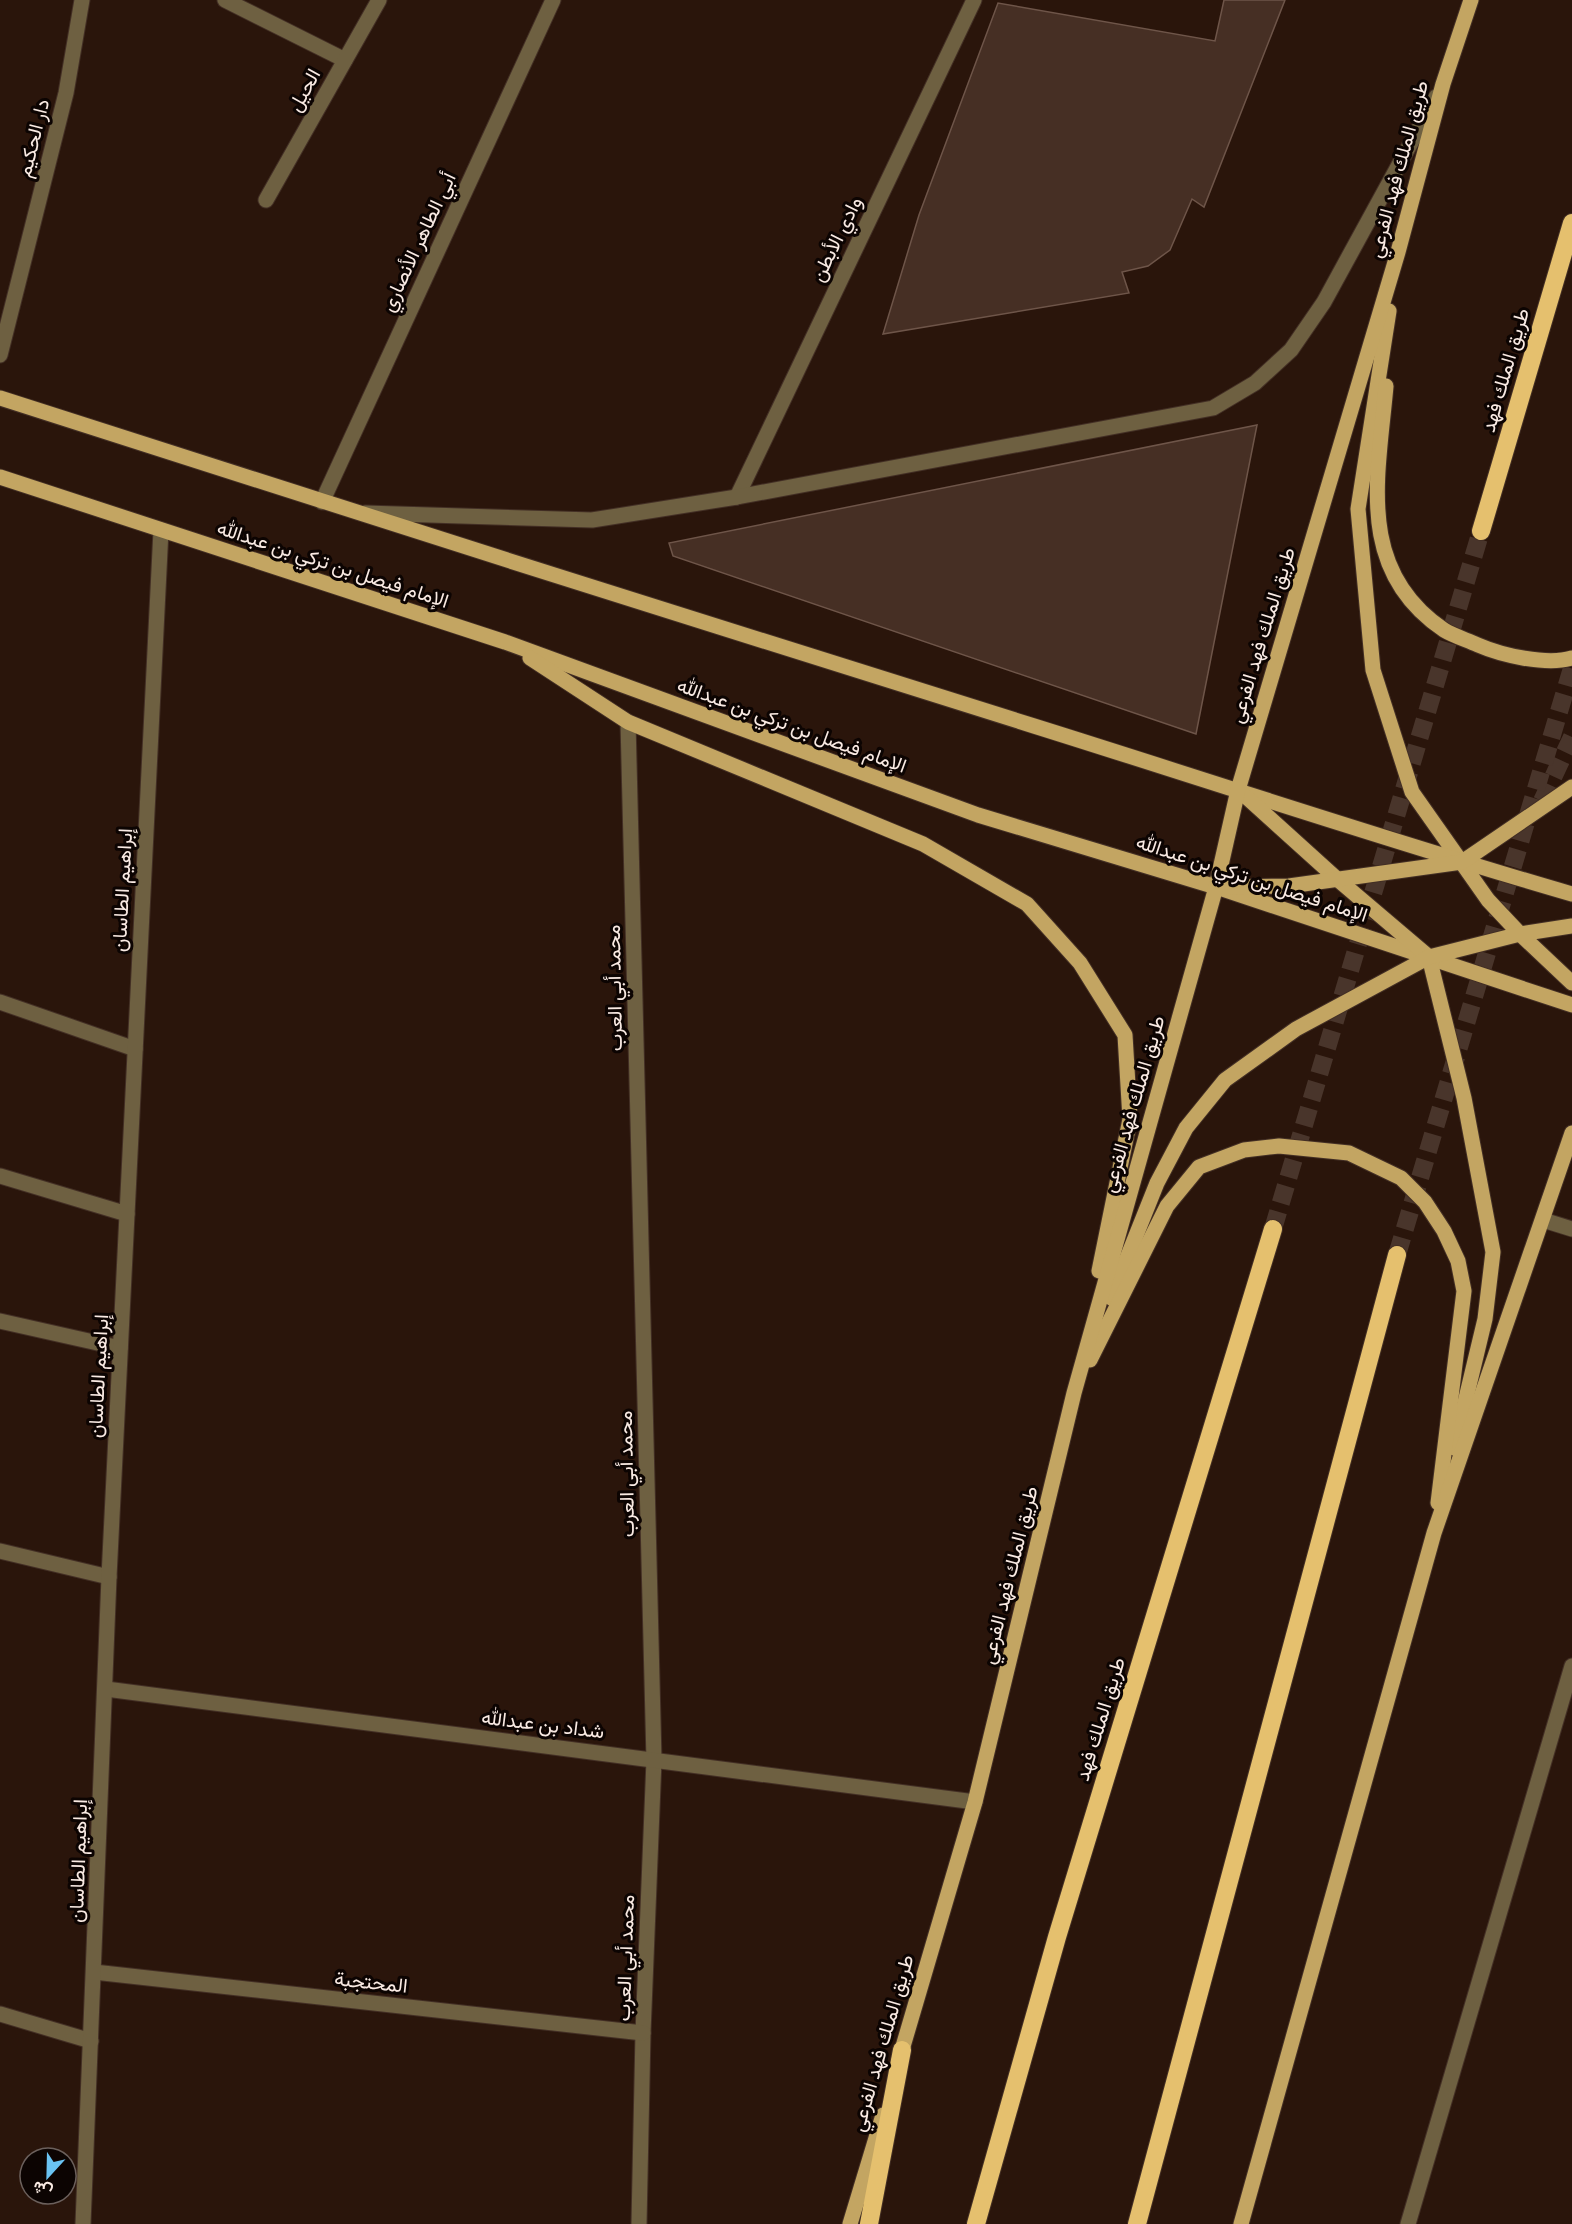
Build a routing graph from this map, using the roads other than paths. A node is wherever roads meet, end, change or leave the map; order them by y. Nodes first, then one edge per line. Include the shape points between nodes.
1 (82, 0) edge
2 (225, 0) edge
3 (379, 0) edge
4 (553, 0) edge
5 (974, 0) edge
6 (1471, 0) edge
7 (345, 60) junction
8 (1443, 84) junction
9 (266, 200) dead end
10 (1572, 223) edge
11 (1398, 252) junction
12 (0, 355) edge
13 (0, 398) edge
14 (0, 477) edge
15 (737, 496) junction
16 (322, 502) junction
17 (353, 512) junction
18 (161, 530) junction
19 (1481, 531) tunnel mouth
20 (505, 642) junction
21 (1572, 658) edge
22 (628, 722) junction
23 (1572, 787) edge
24 (1238, 790) junction
25 (1462, 862) junction
26 (1336, 878) junction
27 (1216, 887) junction
28 (1572, 894) edge
29 (1572, 926) edge
30 (1520, 934) junction
31 (1430, 957) junction
32 (1572, 983) edge
33 (0, 1002) edge
34 (1572, 1005) edge
35 (135, 1049) junction
36 (1572, 1133) edge
37 (0, 1176) edge
38 (127, 1214) junction
39 (1543, 1220) junction
40 (1273, 1229) tunnel mouth
41 (1572, 1229) edge
42 (1397, 1255) tunnel mouth
43 (0, 1321) edge
44 (120, 1348) junction
45 (1074, 1393) junction
46 (1434, 1533) junction
47 (0, 1551) edge
48 (109, 1577) junction
49 (1572, 1666) edge
50 (106, 1689) junction
51 (654, 1760) junction
52 (975, 1802) junction
53 (94, 1972) junction
54 (0, 2014) edge
55 (643, 2033) junction
56 (91, 2041) junction
57 (902, 2050) junction
58 (83, 2224) edge
59 (639, 2224) edge
60 (850, 2224) edge
61 (869, 2224) edge
62 (976, 2224) edge
63 (1137, 2224) edge
64 (1241, 2224) edge
65 (1408, 2224) edge

1 - 12 street, دار الحكيم via 66,93
2 - 7 street
3 - 7 street, الحيل
4 - 16 street, أبي الطاهر الأنصاري
5 - 15 street, وادي الأبطن
6 - 8 main road, طريق الملك فهد الفرعي
7 - 9 street, الحيل
8 - 11 main road, طريق الملك فهد الفرعي
8 - 15 street via 1324,303 1291,350 1255,383 1213,408
10 - 19 highway, طريق الملك فهد
11 - 21 main road via 1376,503 1384,553 1398,584 1445,631 1487,649 1538,661
11 - 24 main road, طريق الملك فهد الفرعي
11 - 25 main road via 1358,509 1373,670 1412,792
13 - 16 main road
14 - 18 main road, الإمام فيصل بن تركي بن عبدالله
15 - 17 street via 592,520
16 - 17 main road
17 - 24 main road
18 - 20 main road, الإمام فيصل بن تركي بن عبدالله
18 - 35 street, إبراهيم الطاسان
20 - 22 main road
20 - 27 main road, الإمام فيصل بن تركي بن عبدالله via 978,815
22 - 45 main road via 923,844 1027,904 1080,963 1125,1035 1130,1119
22 - 51 street, محمد أبي العرب
23 - 25 main road
24 - 25 main road
24 - 26 main road
24 - 27 main road, طريق الملك فهد الفرعي
25 - 26 main road
25 - 28 main road
25 - 30 main road via 1488,900
26 - 27 main road via 1289,886
26 - 31 main road
27 - 31 main road, الإمام فيصل بن تركي بن عبدالله
27 - 45 main road, طريق الملك فهد الفرعي
29 - 30 main road
30 - 31 main road
30 - 32 main road
31 - 34 main road, الإمام فيصل بن تركي بن عبدالله
31 - 45 main road via 1296,1029 1225,1080 1186,1128 1157,1183
31 - 46 main road via 1464,1098 1493,1252 1485,1319
33 - 35 street
35 - 38 street, إبراهيم الطاسان
36 - 39 main road
37 - 38 street
38 - 44 street, إبراهيم الطاسان
39 - 41 street
39 - 46 main road
40 - 62 highway, طريق الملك فهد via 1057,1937
42 - 63 highway
43 - 44 street
44 - 48 street, إبراهيم الطاسان
45 - 46 main road via 1167,1206 1199,1167 1244,1150 1279,1146 1348,1153 1401,1178 1425,1202 1458,1262 1464,1291
45 - 52 main road, طريق الملك فهد الفرعي
46 - 64 main road
47 - 48 street
48 - 50 street, إبراهيم الطاسان
49 - 65 street
50 - 51 street, شداد بن عبدالله
50 - 53 street, إبراهيم الطاسان
51 - 52 street, شداد بن عبدالله
51 - 55 street, محمد أبي العرب
52 - 57 main road, طريق الملك فهد الفرعي
53 - 55 street, المحتجبة
53 - 56 street, إبراهيم الطاسان
54 - 56 street
55 - 59 street, محمد أبي العرب
56 - 58 street, إبراهيم الطاسان
57 - 60 main road, طريق الملك فهد الفرعي
57 - 61 highway

